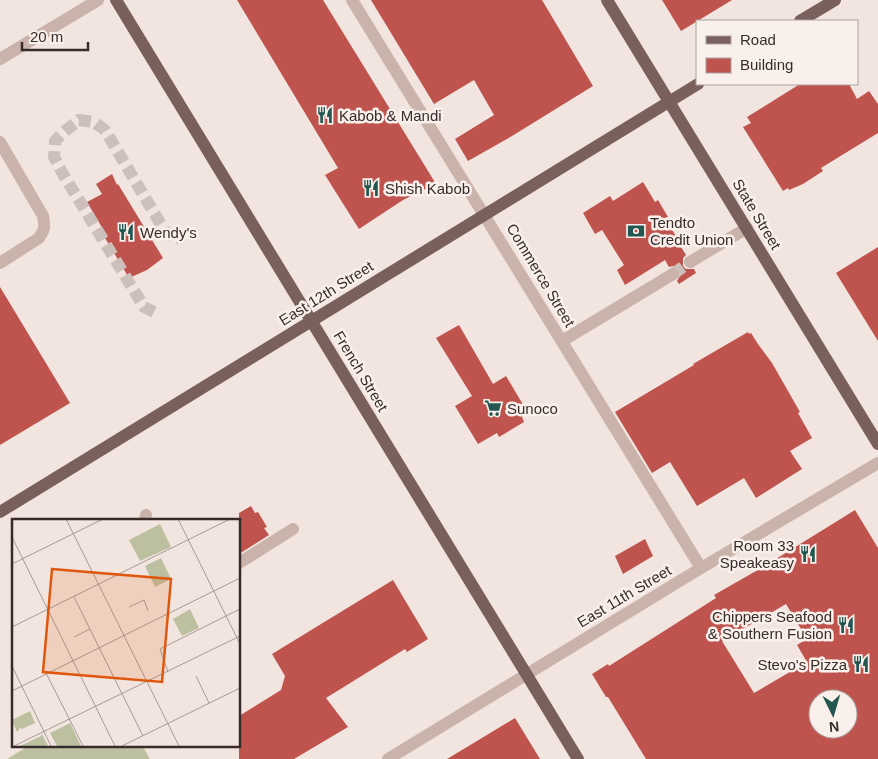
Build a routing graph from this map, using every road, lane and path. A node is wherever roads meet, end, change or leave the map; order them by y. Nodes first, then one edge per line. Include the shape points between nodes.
1 (98, 0) edge
2 (116, 0) edge
3 (352, 0) edge
4 (608, 0) edge
5 (835, 0) edge
6 (802, 20) edge
7 (0, 59) edge
8 (696, 85) edge
9 (669, 101) junction
10 (0, 142) edge
11 (484, 215) junction
12 (746, 228) junction
13 (690, 262) tunnel mouth
14 (0, 263) edge
15 (673, 274) tunnel mouth
16 (311, 321) junction
17 (562, 341) junction
18 (878, 444) edge
19 (878, 463) edge
20 (0, 512) edge
21 (293, 530) dead end
22 (240, 562) edge
23 (701, 568) junction
24 (526, 675) junction
25 (388, 759) edge
26 (578, 759) edge

1 - 7 street
2 - 16 main road, French Street
3 - 11 street, Commerce Street
4 - 9 main road, State Street
5 - 6 main road
8 - 9 main road, East 12th Street
9 - 11 main road, East 12th Street
9 - 12 main road, State Street
10 - 14 street via 43,216 45,226 39,238
11 - 16 main road, East 12th Street
11 - 17 street, Commerce Street
12 - 13 street
12 - 18 main road, State Street
15 - 17 street
16 - 20 main road, East 12th Street
16 - 24 main road, French Street
17 - 23 street, Commerce Street
19 - 23 street, East 11th Street
21 - 22 street
23 - 24 street, East 11th Street
24 - 25 street, East 11th Street
24 - 26 main road, French Street

